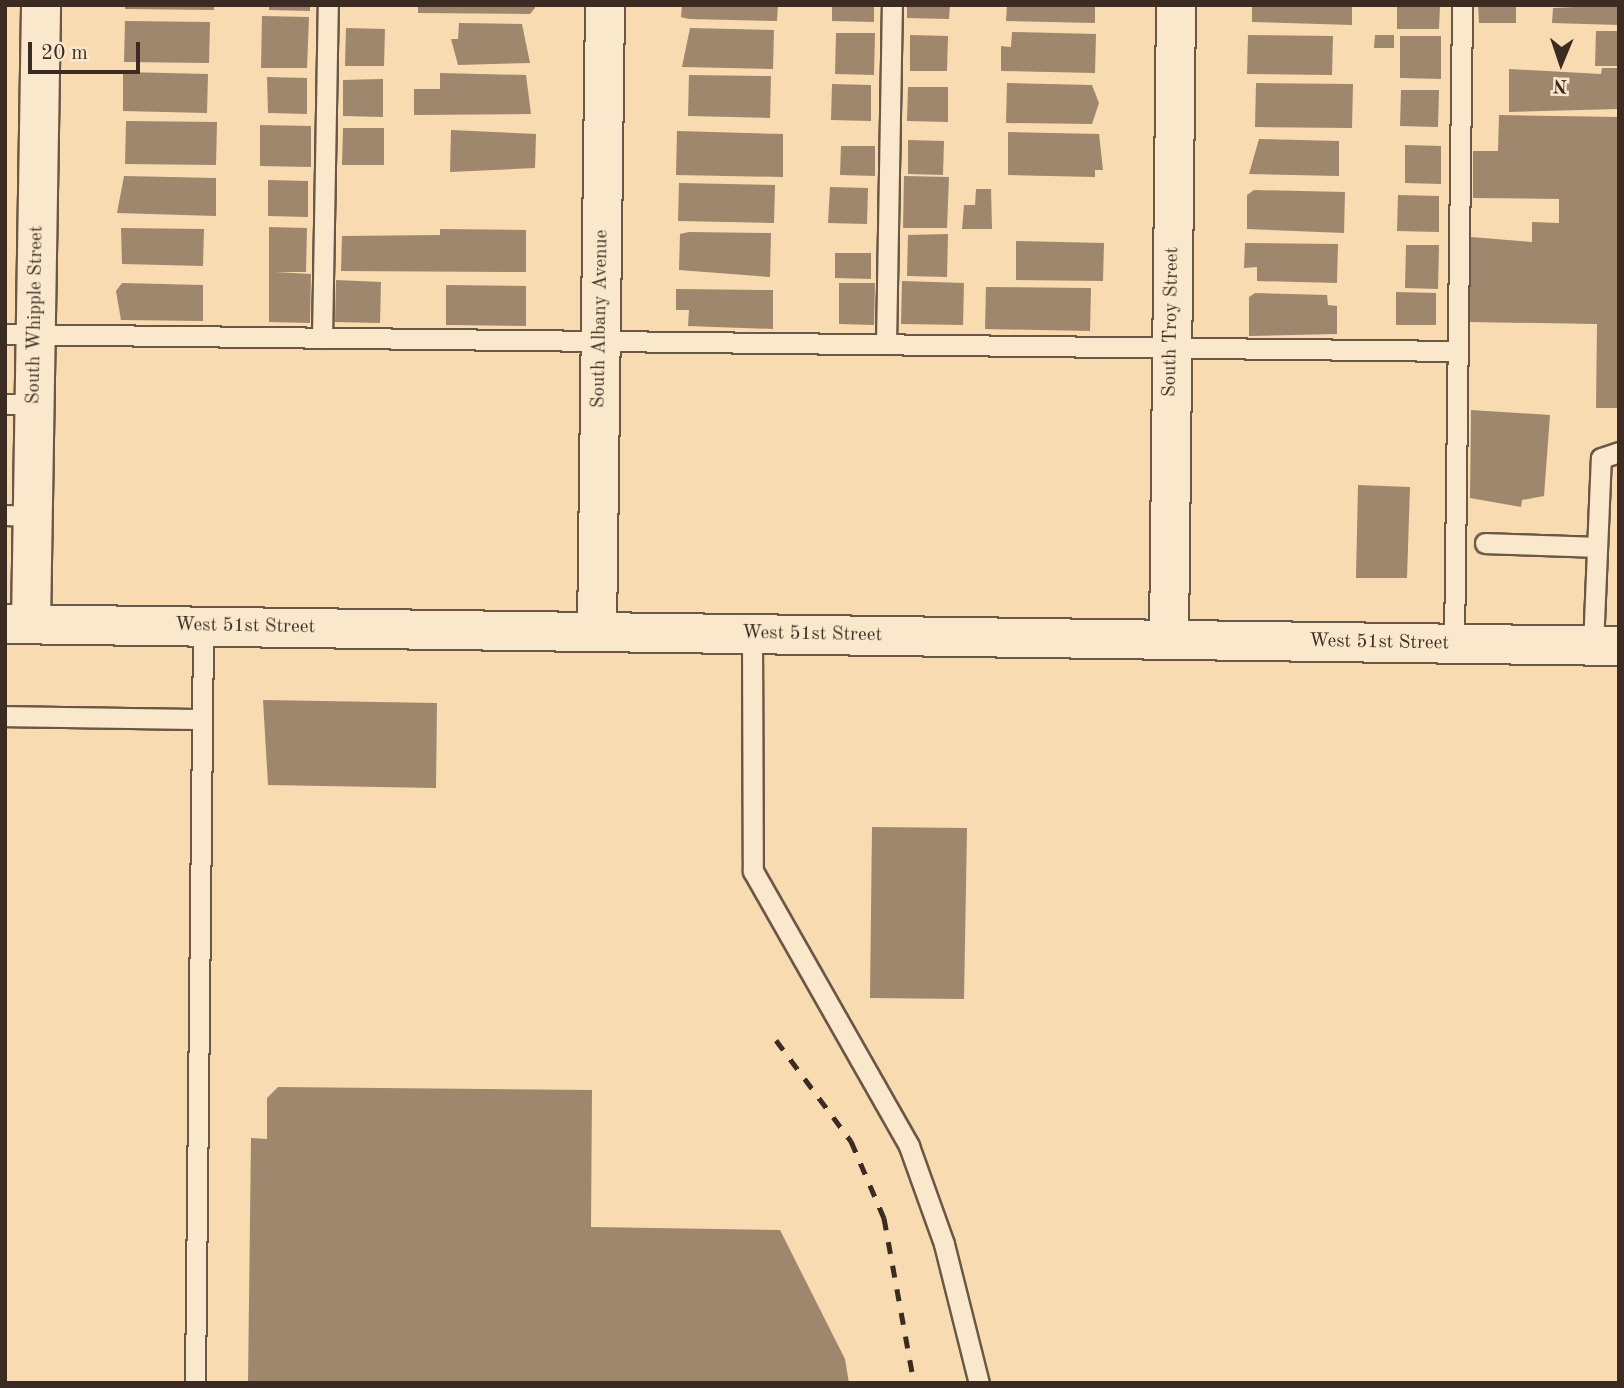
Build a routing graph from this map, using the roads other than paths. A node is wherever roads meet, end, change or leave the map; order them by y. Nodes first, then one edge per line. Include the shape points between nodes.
1 (41, 5) edge
2 (328, 5) edge
3 (606, 5) edge
4 (892, 5) edge
5 (1176, 5) edge
6 (1462, 5) edge
7 (20, 335) edge
8 (322, 338) junction
9 (601, 341) junction
10 (886, 344) junction
11 (1172, 348) junction
12 (1458, 351) junction
13 (20, 404) edge
14 (1619, 452) edge
15 (19, 515) edge
16 (1485, 543) dead end
17 (1597, 547) junction
18 (18, 624) edge
19 (203, 626) junction
20 (597, 632) junction
21 (752, 634) junction
22 (1169, 640) junction
23 (1454, 644) junction
24 (1606, 646) edge
25 (5, 716) edge
26 (202, 719) junction
27 (195, 1383) edge
28 (979, 1383) edge

1 - 7 street, South Whipple Street
2 - 8 lane
3 - 9 street, South Albany Avenue
4 - 10 lane
5 - 11 street, South Troy Street
6 - 12 lane
7 - 8 lane
7 - 13 street, South Whipple Street
8 - 9 lane
9 - 10 lane
9 - 20 street, South Albany Avenue
10 - 11 lane
11 - 12 lane
11 - 22 street, South Troy Street
12 - 23 lane
13 - 15 street, South Whipple Street
14 - 17 lane via 1601,458
15 - 18 street, South Whipple Street
16 - 17 lane
17 - 24 lane
18 - 19 street, West 51st Street
19 - 20 street, West 51st Street
19 - 26 lane
20 - 21 street, West 51st Street
21 - 22 street, West 51st Street
21 - 28 lane via 752,871 909,1146 944,1244
22 - 23 street, West 51st Street
23 - 24 street, West 51st Street
25 - 26 lane
26 - 27 lane

